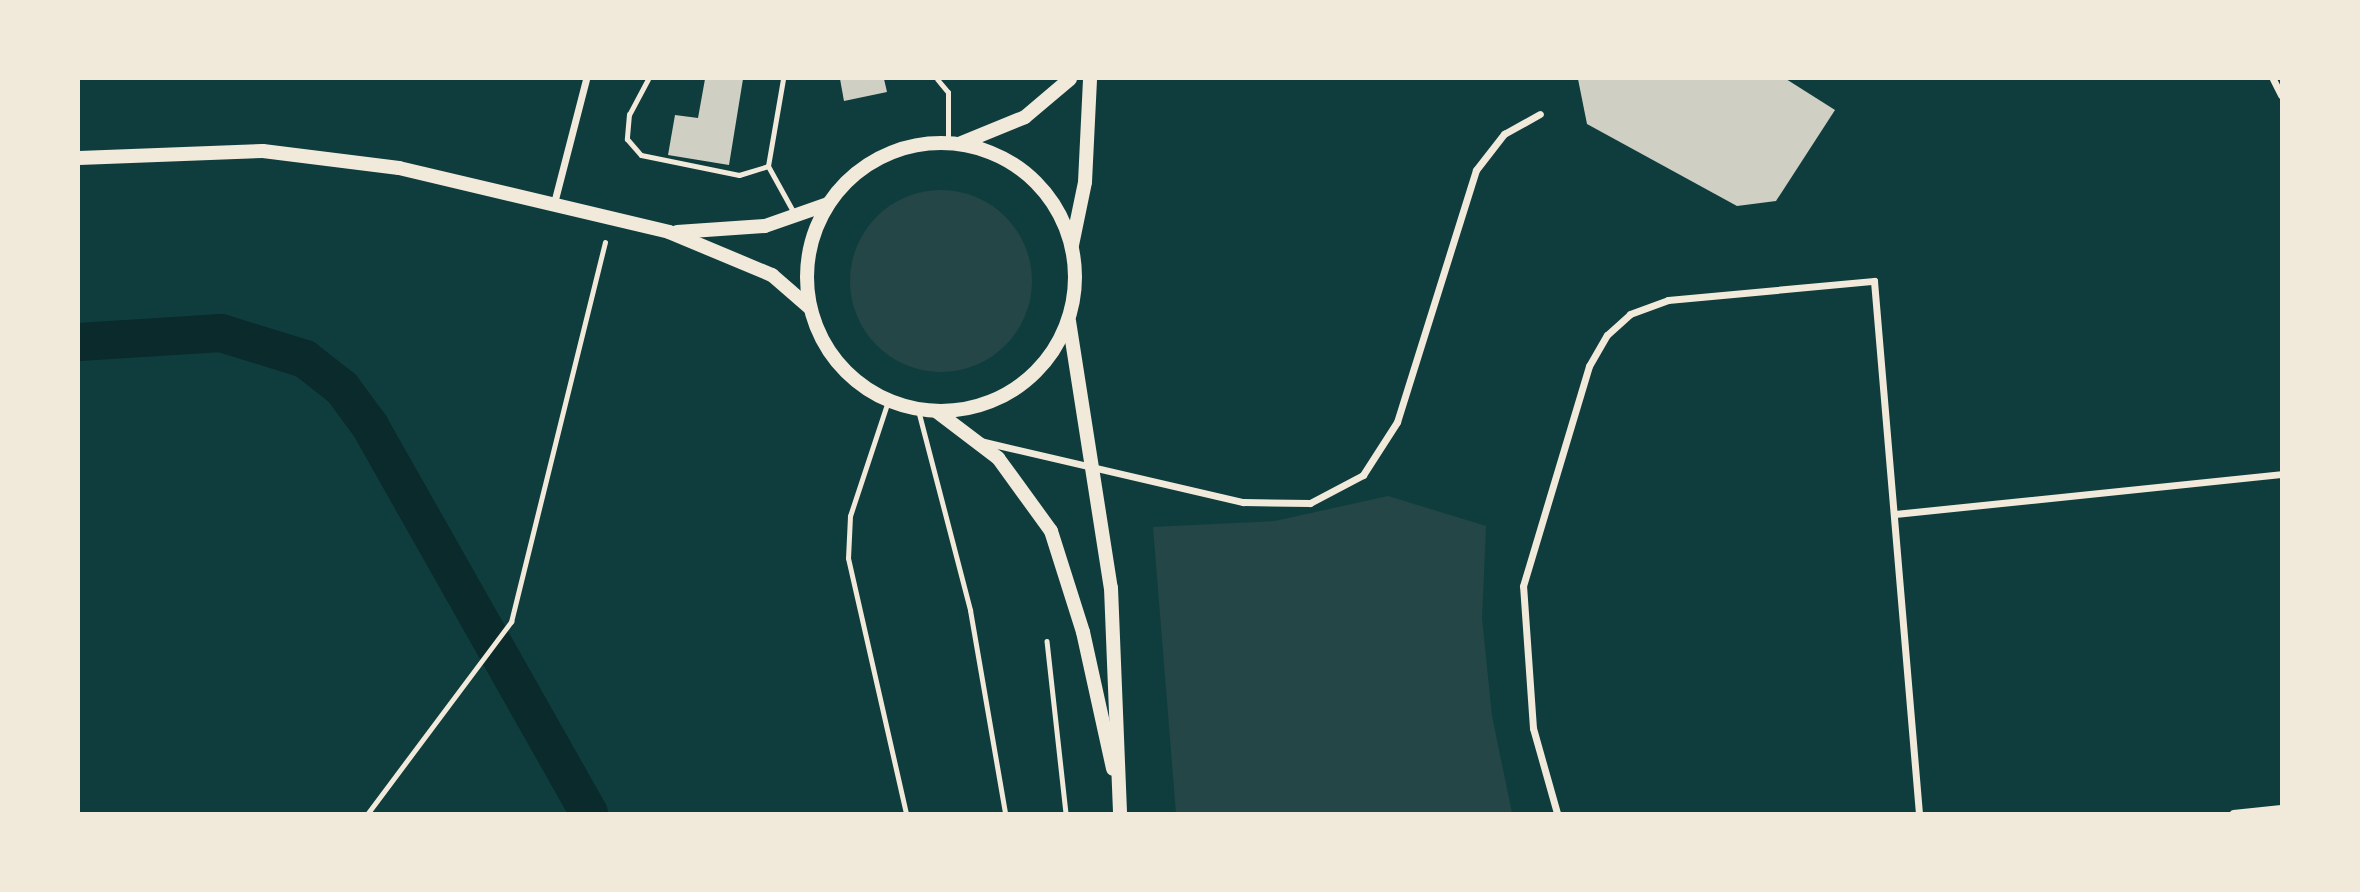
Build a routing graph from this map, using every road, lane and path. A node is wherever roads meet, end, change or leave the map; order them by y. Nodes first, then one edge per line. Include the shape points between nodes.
1 (586, 79) edge
2 (648, 79) edge
3 (783, 79) edge
4 (937, 79) edge
5 (1070, 79) edge
6 (1090, 79) edge
7 (2273, 79) edge
8 (2281, 95) edge
9 (1540, 114) dead end
10 (954, 144) junction
11 (79, 158) edge
12 (768, 166) junction
13 (554, 203) junction
14 (828, 204) junction
15 (611, 217) junction
16 (796, 218) junction
17 (669, 232) junction
18 (1072, 245) junction
19 (810, 308) junction
20 (1069, 321) junction
21 (888, 401) junction
22 (918, 410) junction
23 (935, 411) junction
24 (975, 441) junction
25 (1091, 465) junction
26 (2281, 474) edge
27 (1895, 514) junction
28 (1047, 641) dead end
29 (1119, 798) junction
30 (2281, 808) edge
31 (368, 813) edge
32 (906, 813) edge
33 (1005, 813) edge
34 (1066, 813) edge
35 (1120, 813) edge
36 (1557, 813) edge
37 (1919, 813) edge
38 (2233, 813) edge

1 - 13 street
2 - 12 lane via 629,114 627,139 641,155 739,175
3 - 12 lane
4 - 10 lane via 948,92
5 - 10 main road via 1025,117
6 - 18 main road via 1085,182
7 - 8 street
9 - 25 street via 1504,134 1476,170 1396,422 1363,475 1310,503 1242,502
10 - 14 main road via 899,150 871,162
10 - 18 main road via 990,152 1043,189
11 - 13 main road via 263,151 399,168
12 - 16 lane
13 - 15 main road
14 - 16 main road
14 - 19 main road via 808,261
15 - 17 main road
15 - 31 path via 511,622
16 - 17 main road
17 - 19 main road via 772,275
18 - 20 main road via 1076,271
19 - 21 main road via 838,364
20 - 23 main road via 1042,366 1010,393 981,406
20 - 25 main road
21 - 22 main road
21 - 32 lane via 850,516 848,558
22 - 23 main road
22 - 33 lane via 970,610
23 - 24 main road
24 - 25 street
24 - 29 main road via 998,458 1051,531 1083,632
25 - 29 main road via 1118,665
26 - 27 street
27 - 36 street via 1874,281 1668,300 1630,314 1595,356 1523,586 1533,729
27 - 37 street
28 - 34 path
29 - 35 main road
30 - 38 street

